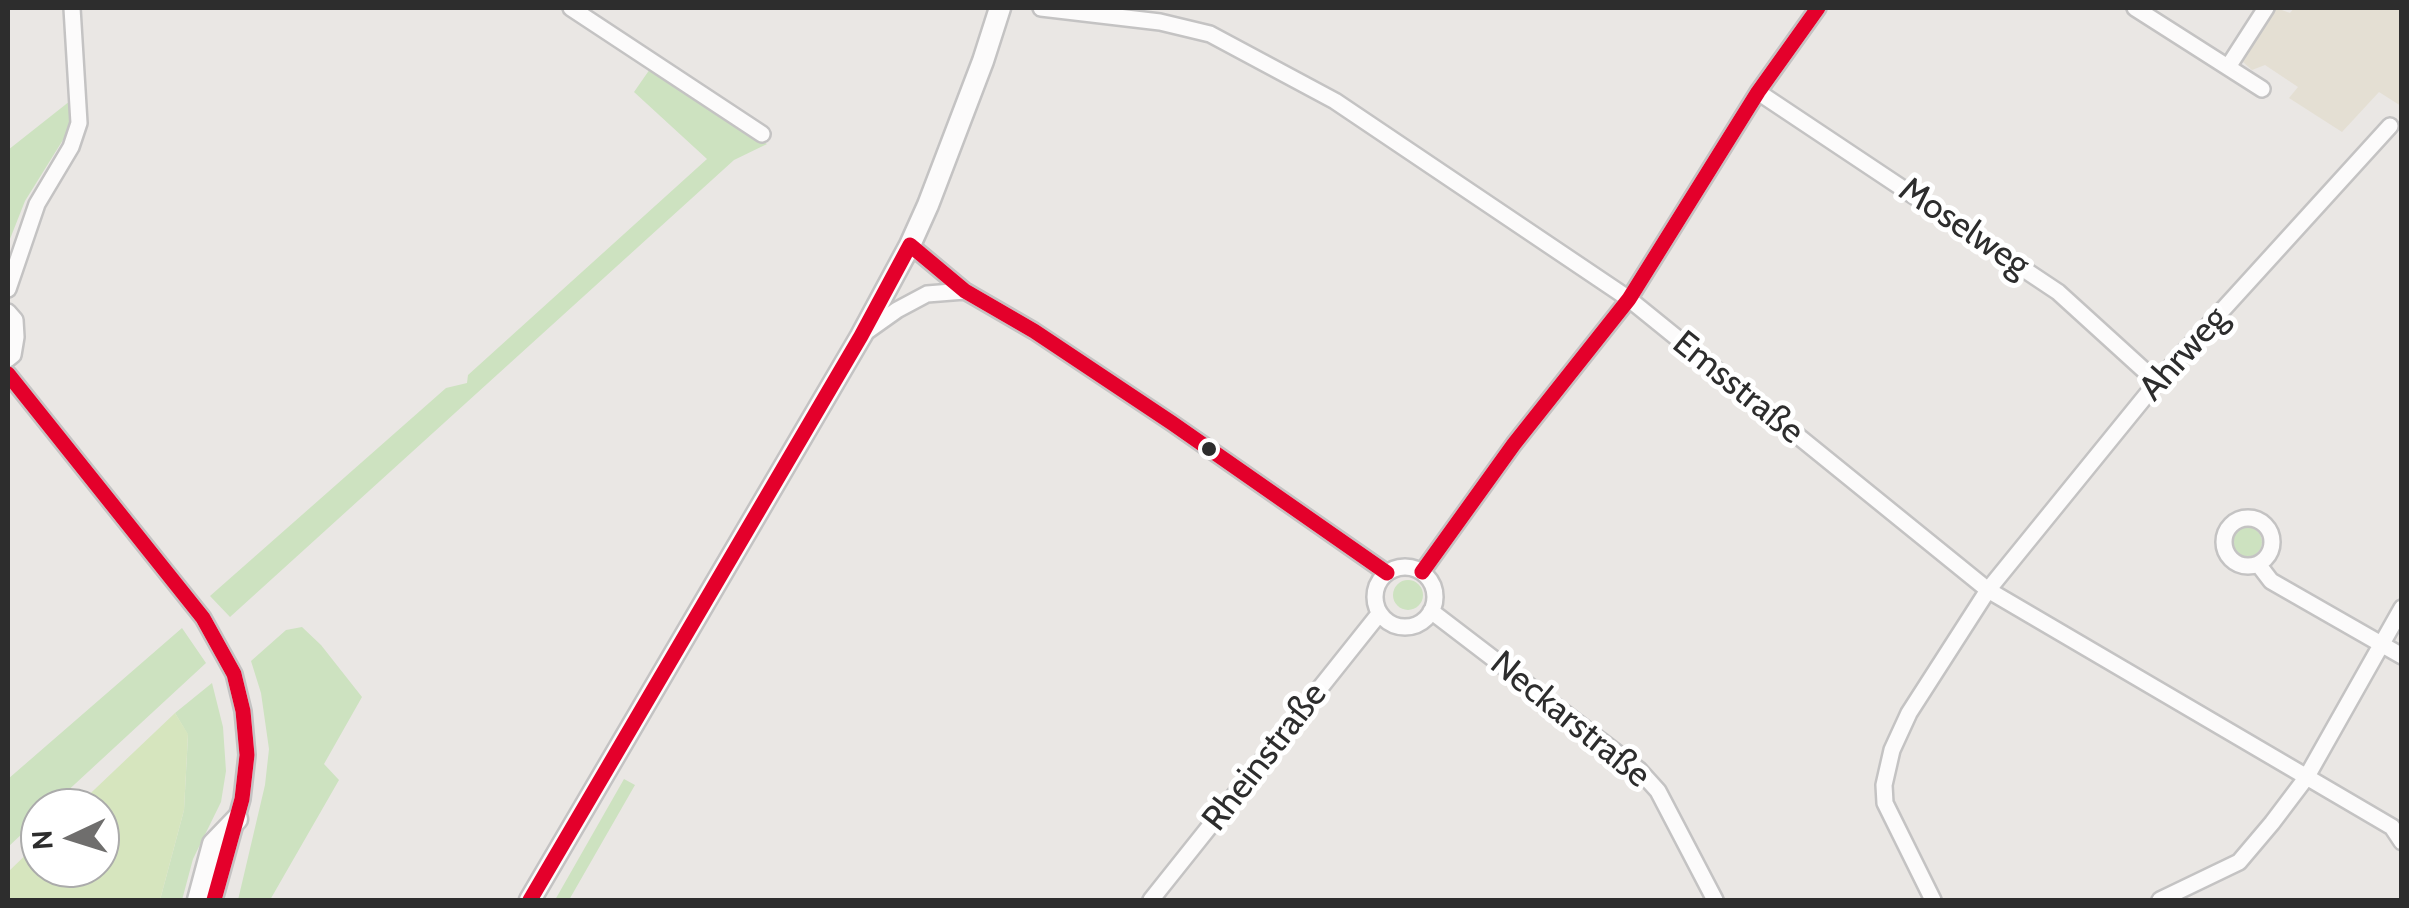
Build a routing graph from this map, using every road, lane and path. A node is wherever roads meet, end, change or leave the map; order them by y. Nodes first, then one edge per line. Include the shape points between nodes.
1 (72, 8) edge
2 (574, 8) edge
3 (1000, 8) edge
4 (1041, 8) edge
5 (1818, 8) edge
6 (2134, 8) edge
7 (2266, 8) edge
8 (1107, 13) edge
9 (2228, 67) junction
10 (2262, 89) dead end
11 (1758, 92) junction
12 (2390, 126) dead end
13 (762, 134) dead end
14 (910, 245) junction
15 (8, 288) edge
16 (966, 291) junction
17 (1629, 300) junction
18 (8, 312) edge
19 (862, 336) junction
20 (8, 359) edge
21 (8, 374) edge
22 (2157, 382) junction
23 (2258, 564) dead end
24 (1387, 572) junction
25 (1422, 572) junction
26 (1988, 590) junction
27 (2402, 608) edge
28 (1431, 611) junction
29 (1379, 614) junction
30 (2383, 645) junction
31 (2402, 656) edge
32 (2306, 778) junction
33 (237, 818) junction
34 (2402, 842) edge
35 (2187, 894) edge
36 (198, 900) edge
37 (214, 900) edge
38 (530, 900) edge
39 (1152, 900) edge
40 (1715, 900) edge
41 (1932, 900) edge
42 (2160, 900) edge

1 - 15 street via 79,123 37,204
2 - 13 street
3 - 14 main road
4 - 8 street, Emsstraße
5 - 11 street
6 - 9 street
7 - 9 street
8 - 17 street, Emsstraße via 1210,34 1335,101
9 - 10 street
11 - 17 street
11 - 22 street, Moselweg via 2058,292
12 - 22 street, Ahrweg
14 - 16 street
14 - 19 main road
16 - 19 street via 927,294
16 - 24 street
17 - 25 street
17 - 26 street, Emsstraße
18 - 20 street via 16,337
19 - 38 main road
21 - 33 street via 203,618 234,674 247,755
22 - 26 street, Ahrweg
23 - 30 street via 2271,581
24 - 25 street
24 - 29 street, Rheinstraße via 1376,589
25 - 28 street via 1434,590
26 - 32 street, Emsstraße
26 - 41 street, Ahrweg via 1909,713 1884,785 1886,803
27 - 30 street
28 - 29 street via 1404,626
28 - 40 street, Neckarstraße via 1639,770 1658,791
29 - 39 street, Rheinstraße
30 - 31 street
30 - 32 street
32 - 34 street, Emsstraße via 2392,827
32 - 35 street via 2240,862
33 - 36 main road via 213,844
33 - 37 street
35 - 42 street

